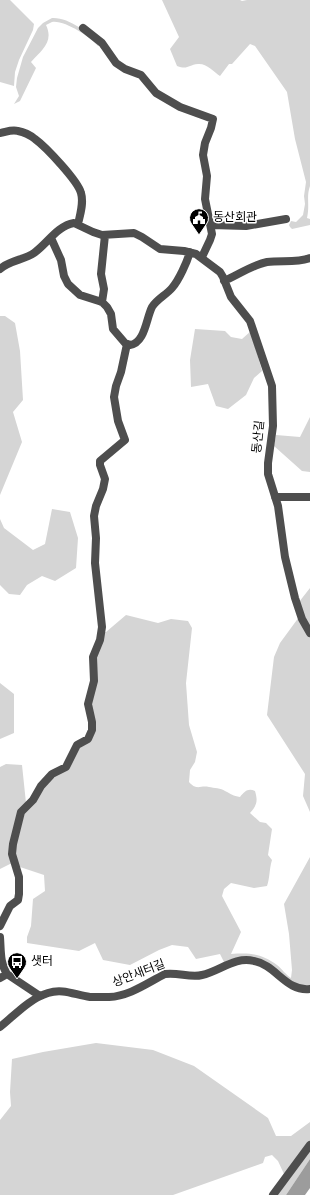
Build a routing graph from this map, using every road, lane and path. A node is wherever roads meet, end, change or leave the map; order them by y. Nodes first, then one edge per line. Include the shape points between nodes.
1 (83, 28) dead end
2 (0, 133) edge
3 (286, 219) dead end
4 (78, 224) junction
5 (211, 225) junction
6 (105, 235) junction
7 (51, 238) junction
8 (190, 252) junction
9 (202, 257) junction
10 (310, 258) edge
11 (0, 269) edge
12 (224, 281) junction
13 (102, 302) junction
14 (127, 344) junction
15 (275, 497) junction
16 (310, 497) edge
17 (310, 634) edge
18 (0, 926) edge
19 (0, 938) edge
20 (4, 976) edge
21 (310, 989) edge
22 (40, 996) junction
23 (0, 1027) edge
24 (310, 1145) edge
25 (273, 1195) edge

1 - 5 street via 102,43 116,63 141,75 156,93 180,107 213,119 203,155 207,176 205,199
2 - 4 street via 16,130 29,135 39,142 73,180 81,193 82,205
3 - 5 street via 246,226
4 - 6 street, 동산길
4 - 7 street via 66,225
5 - 9 street via 210,240
6 - 8 street, 동산길 via 134,233 160,250
6 - 13 street via 101,274 104,289
7 - 11 street via 35,253
7 - 13 street via 68,284 80,295
8 - 9 street, 동산길
8 - 14 street via 172,288 152,307 140,338 133,345
9 - 12 street, 동산길 via 220,272
10 - 12 street via 262,263
12 - 15 street, 동산길 via 231,297 251,324 272,382 273,426 267,469
13 - 14 street via 111,314 113,329
14 - 18 street via 114,397 118,421 125,440 100,461 105,479 94,513 95,563 102,627 93,658 94,681 88,704 92,722 91,732 88,739 77,745 66,767 49,777 21,812 12,854 19,877 19,898 10,906
15 - 16 street
15 - 17 street, 동산길 via 295,598
19 - 20 street
20 - 22 street
21 - 22 street, 상안새터길 via 294,987 263,964 246,960 237,961 200,976 165,974 134,991 118,996 90,997 69,991 53,991
22 - 23 street, 상안새터길
24 - 25 street

